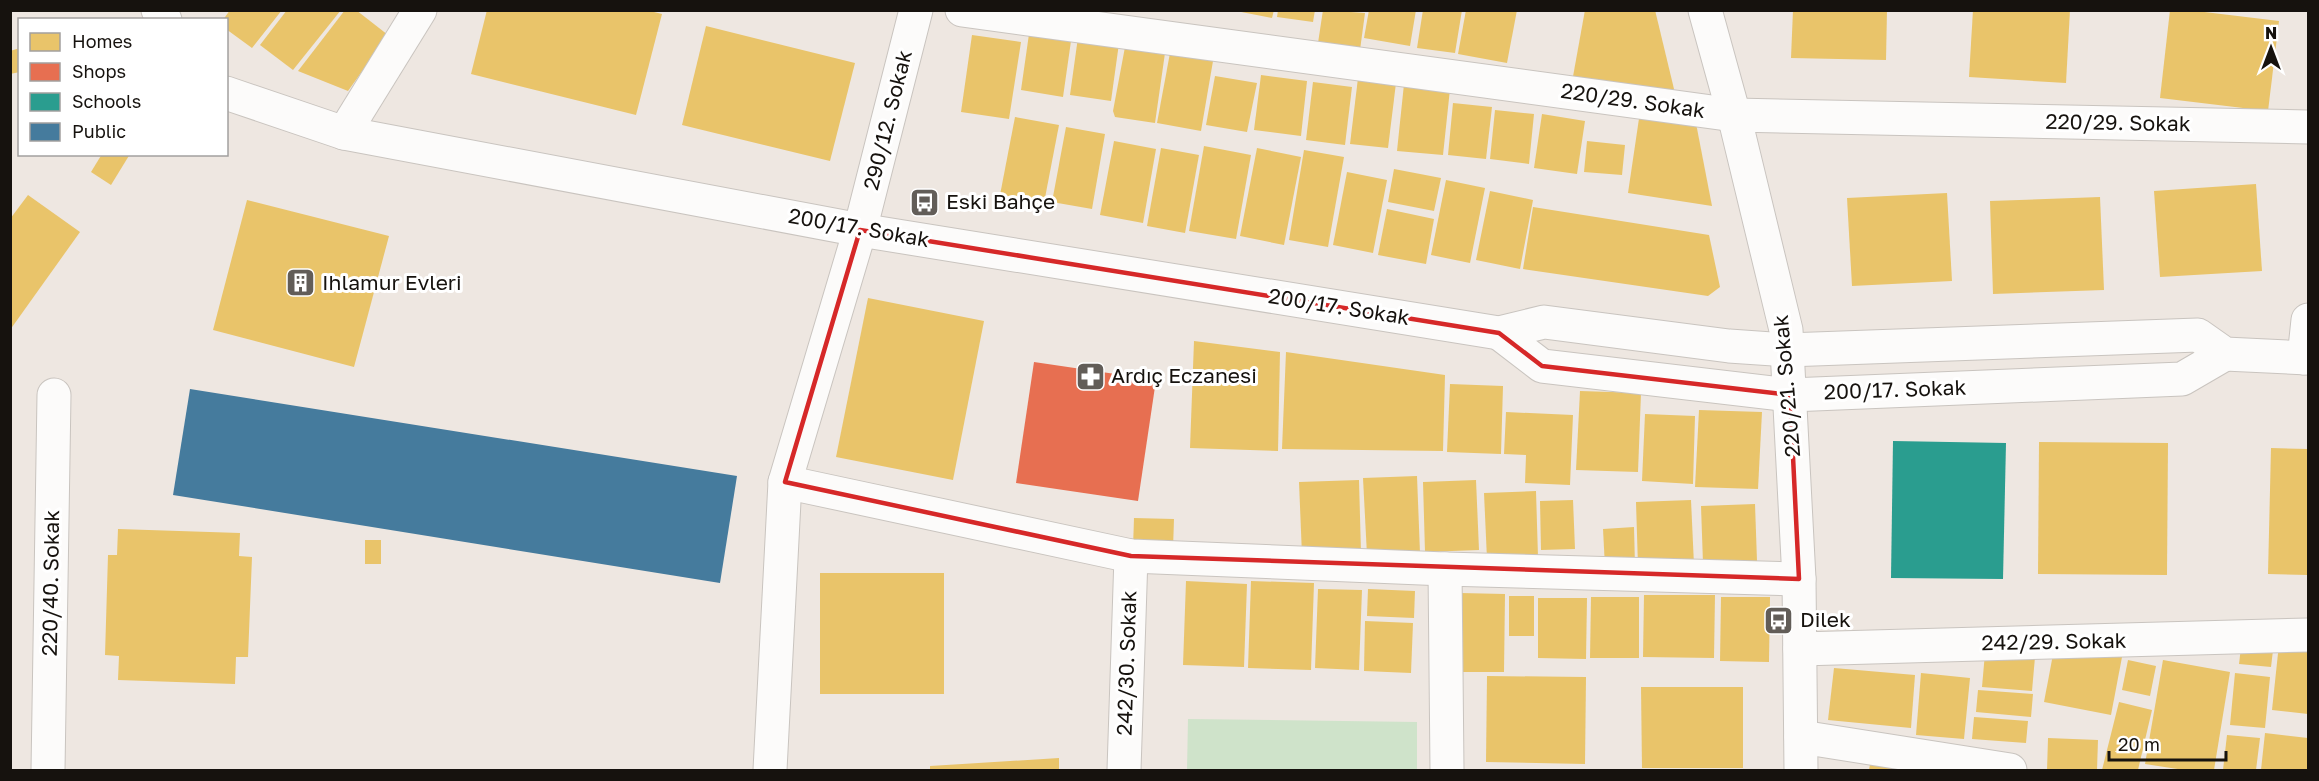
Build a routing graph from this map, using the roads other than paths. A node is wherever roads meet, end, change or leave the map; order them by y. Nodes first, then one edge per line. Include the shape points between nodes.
1 (420, 10) edge
2 (916, 10) edge
3 (962, 10) edge
4 (1705, 10) edge
5 (228, 94) edge
6 (1734, 115) junction
7 (2308, 127) edge
8 (344, 133) junction
9 (860, 230) junction
10 (2308, 320) edge
11 (1499, 333) junction
12 (1787, 350) junction
13 (2225, 354) junction
14 (2306, 358) edge
15 (54, 395) dead end
16 (1790, 395) junction
17 (785, 482) junction
18 (1131, 556) junction
19 (1445, 569) junction
20 (1799, 579) junction
21 (2308, 635) edge
22 (1800, 649) junction
23 (1801, 737) junction
24 (48, 771) edge
25 (770, 771) edge
26 (1124, 771) edge
27 (1447, 771) edge
28 (1801, 771) edge
29 (2010, 771) edge

1 - 8 street
2 - 9 street, 290/12. Sokak
3 - 6 street, 220/29. Sokak
4 - 6 street, 220/21. Sokak
5 - 8 street, 200/17. Sokak
6 - 7 street, 220/29. Sokak
6 - 12 street, 220/21. Sokak via 1786,330
8 - 9 street, 200/17. Sokak
9 - 11 street, 200/17. Sokak
9 - 17 street, 290/12. Sokak
10 - 14 street
11 - 12 street, 200/17. Sokak via 1544,322
11 - 16 street, 200/17. Sokak via 1542,366
12 - 13 street, 200/17. Sokak via 2198,335
12 - 16 street, 220/21. Sokak
13 - 14 street
13 - 16 street, 200/17. Sokak via 2182,379
15 - 24 street, 220/40. Sokak
16 - 20 street, 220/21. Sokak
17 - 18 street
17 - 25 street, 290/12. Sokak
18 - 19 street
18 - 26 street, 242/30. Sokak
19 - 20 street
19 - 27 street
20 - 22 street, 220/21. Sokak
21 - 22 street, 242/29. Sokak
22 - 23 street, 220/21. Sokak
23 - 28 street, 220/21. Sokak
23 - 29 street

